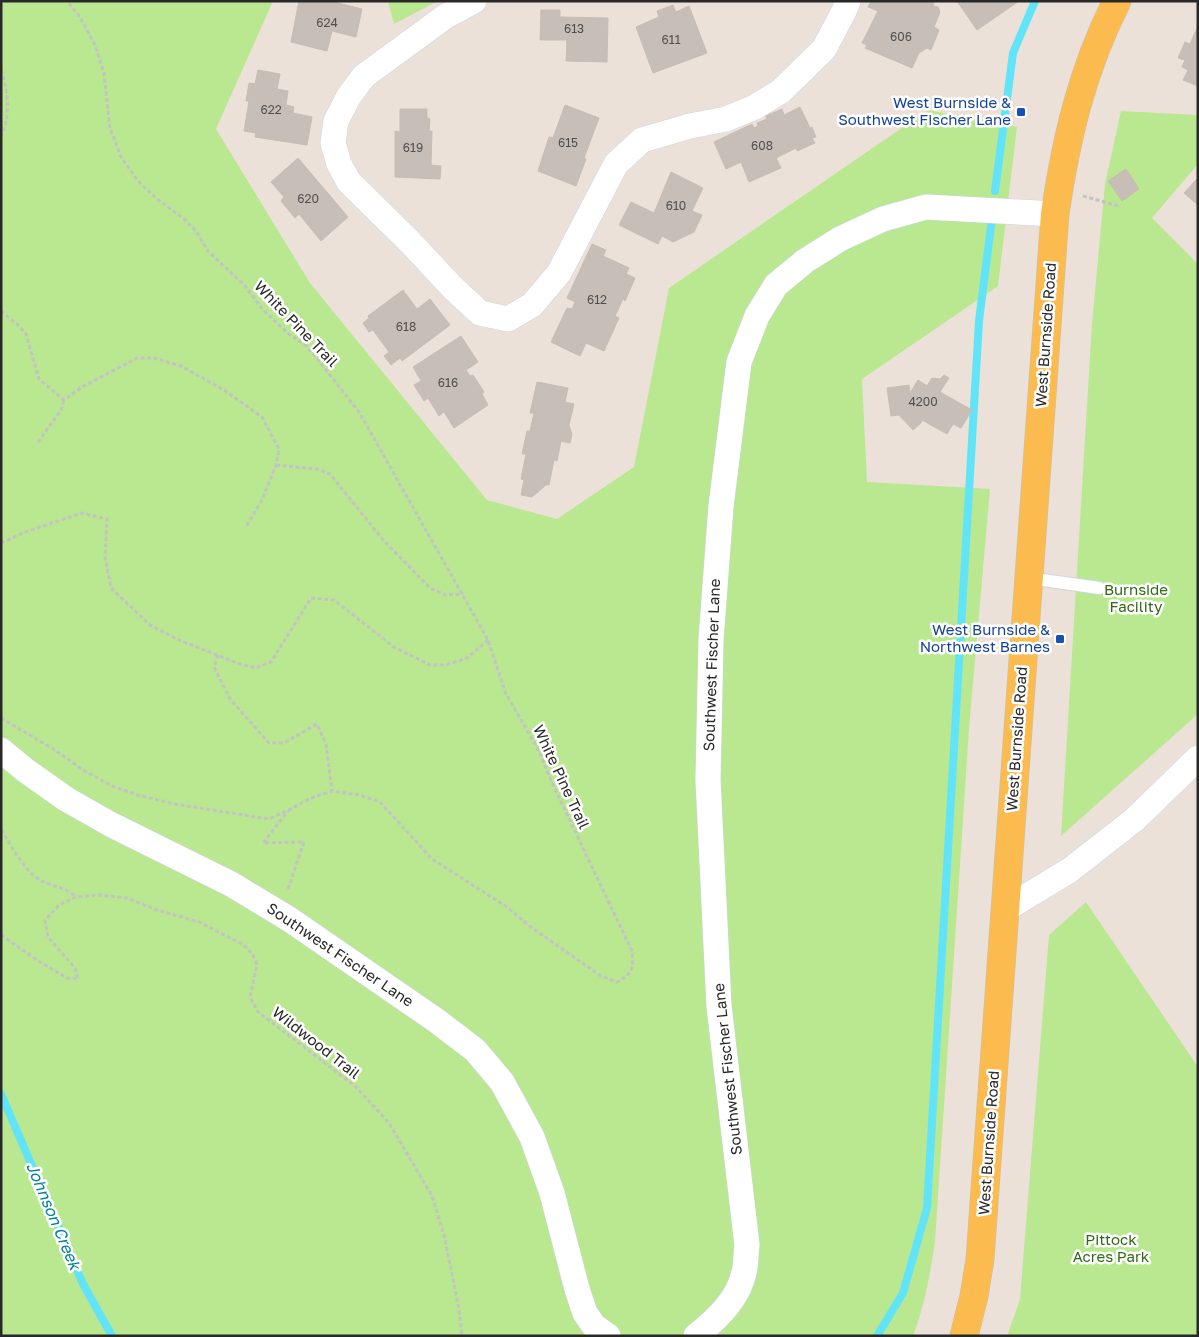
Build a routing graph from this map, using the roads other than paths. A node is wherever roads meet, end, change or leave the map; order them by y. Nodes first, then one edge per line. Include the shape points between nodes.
1 (474, 1) edge
2 (848, 1) edge
3 (1117, 1) edge
4 (1057, 202) junction
5 (1029, 578) junction
6 (1099, 588) dead end
7 (1, 750) edge
8 (1198, 758) edge
9 (1006, 909) junction
10 (608, 1336) edge
11 (696, 1336) edge
12 (964, 1336) edge

1 - 2 street via 446,16 364,76 336,121 333,144 349,182 453,288 480,313 508,319 532,305 559,272 616,164 630,150 642,140 726,119 781,91 824,49
3 - 4 main road, West Burnside Road via 1074,110
4 - 5 main road, West Burnside Road
4 - 11 street, Southwest Fischer Lane via 926,207 883,219 840,239 804,261 776,285 757,316 739,362 721,506 711,640 708,780 720,1006 746,1245 745,1269 737,1294 717,1319
5 - 6 lane
5 - 9 main road, West Burnside Road
7 - 10 street, Southwest Fischer Lane via 66,799 231,884 280,913 475,1050 502,1082 532,1137 552,1193 585,1314
8 - 9 street via 1127,825 1070,870
9 - 12 main road, West Burnside Road via 980,1259

